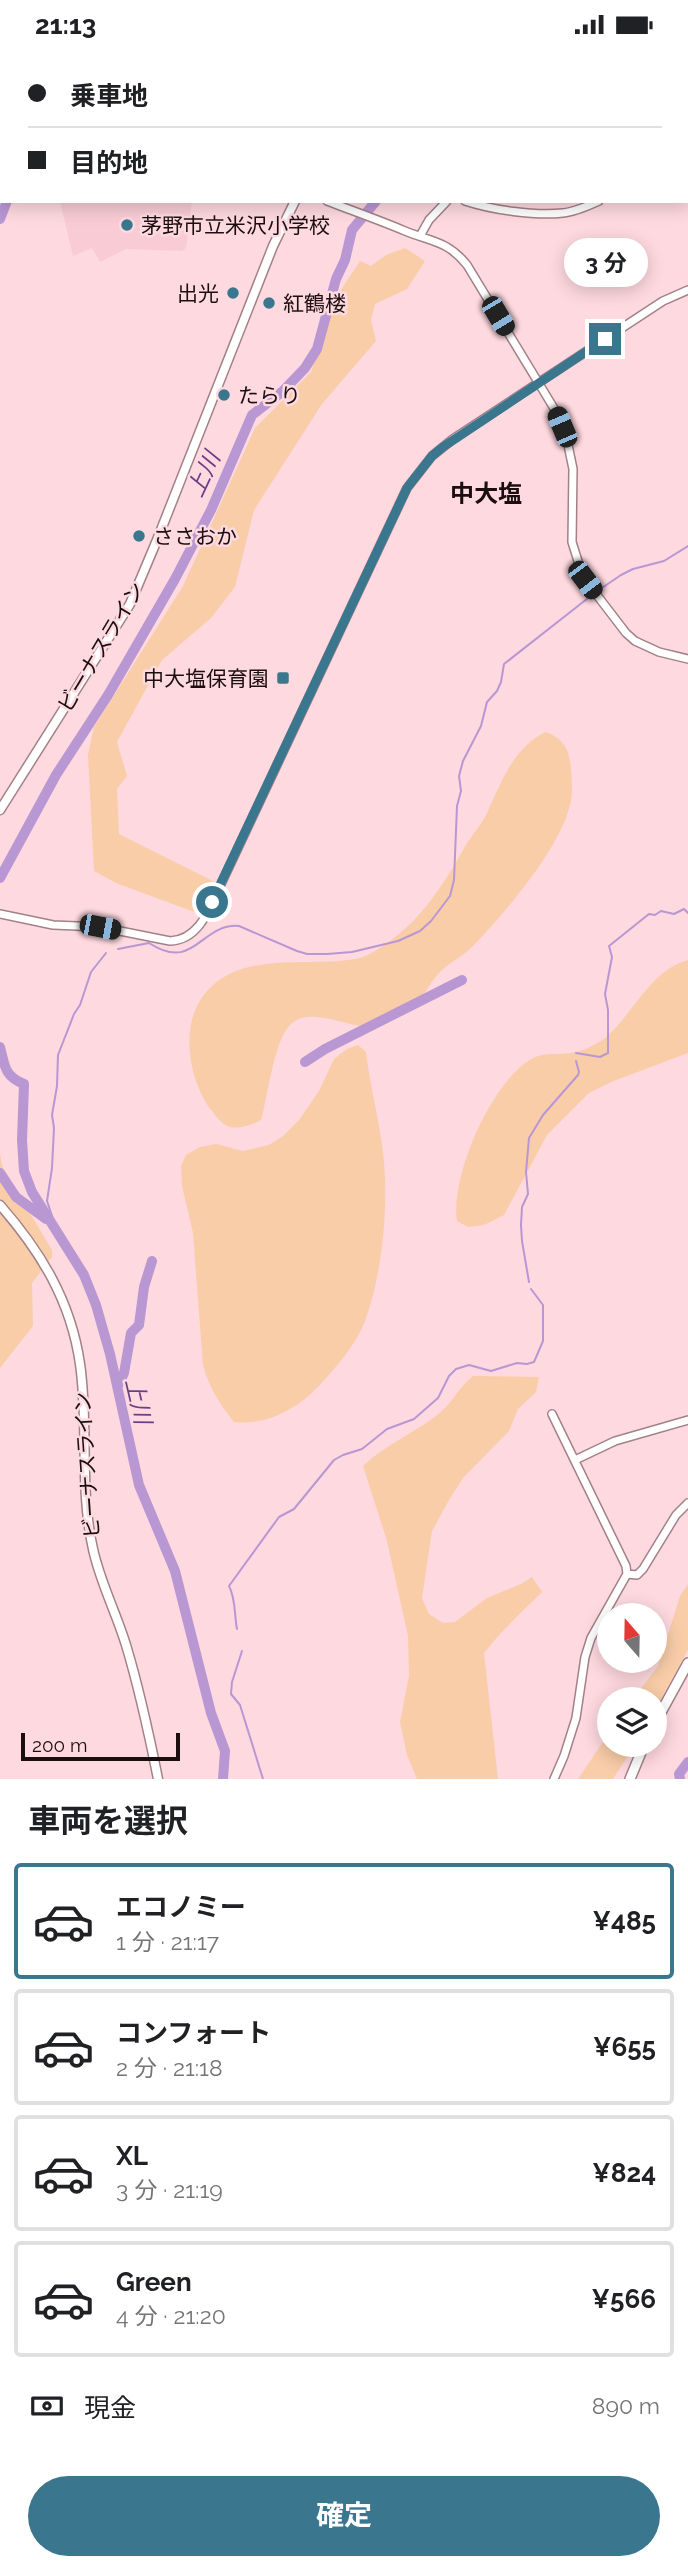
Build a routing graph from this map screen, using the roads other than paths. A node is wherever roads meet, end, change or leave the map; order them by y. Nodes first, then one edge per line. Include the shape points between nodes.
1 (294, 203) edge
2 (332, 203) edge
3 (445, 203) edge
4 (476, 203) edge
5 (593, 203) edge
6 (420, 236) junction
7 (688, 291) edge
8 (539, 384) junction
9 (688, 659) edge
10 (0, 810) edge
11 (3, 915) edge
12 (0, 1205) edge
13 (552, 1414) dead end
14 (688, 1420) edge
15 (575, 1460) junction
16 (688, 1503) edge
17 (628, 1574) junction
18 (688, 1663) edge
19 (667, 1701) edge
20 (639, 1757) edge
21 (158, 1779) edge
22 (554, 1779) edge
23 (630, 1779) edge

1 - 10 main road, ビーナスライン via 130,604
2 - 6 street
3 - 6 street
4 - 5 street via 564,213
6 - 8 street via 459,255
7 - 8 street via 663,301
8 - 9 street via 567,440 573,469 572,542 585,580 635,641
8 - 11 street via 443,447 407,488 221,884 192,934 170,941
12 - 21 main road, ビーナスライン via 41,1257 74,1331 81,1366 91,1540 126,1647
13 - 15 street
14 - 15 street via 615,1441
15 - 17 street
16 - 17 street via 643,1569 637,1575
17 - 22 street via 591,1638 576,1719
18 - 19 highway
20 - 23 highway

